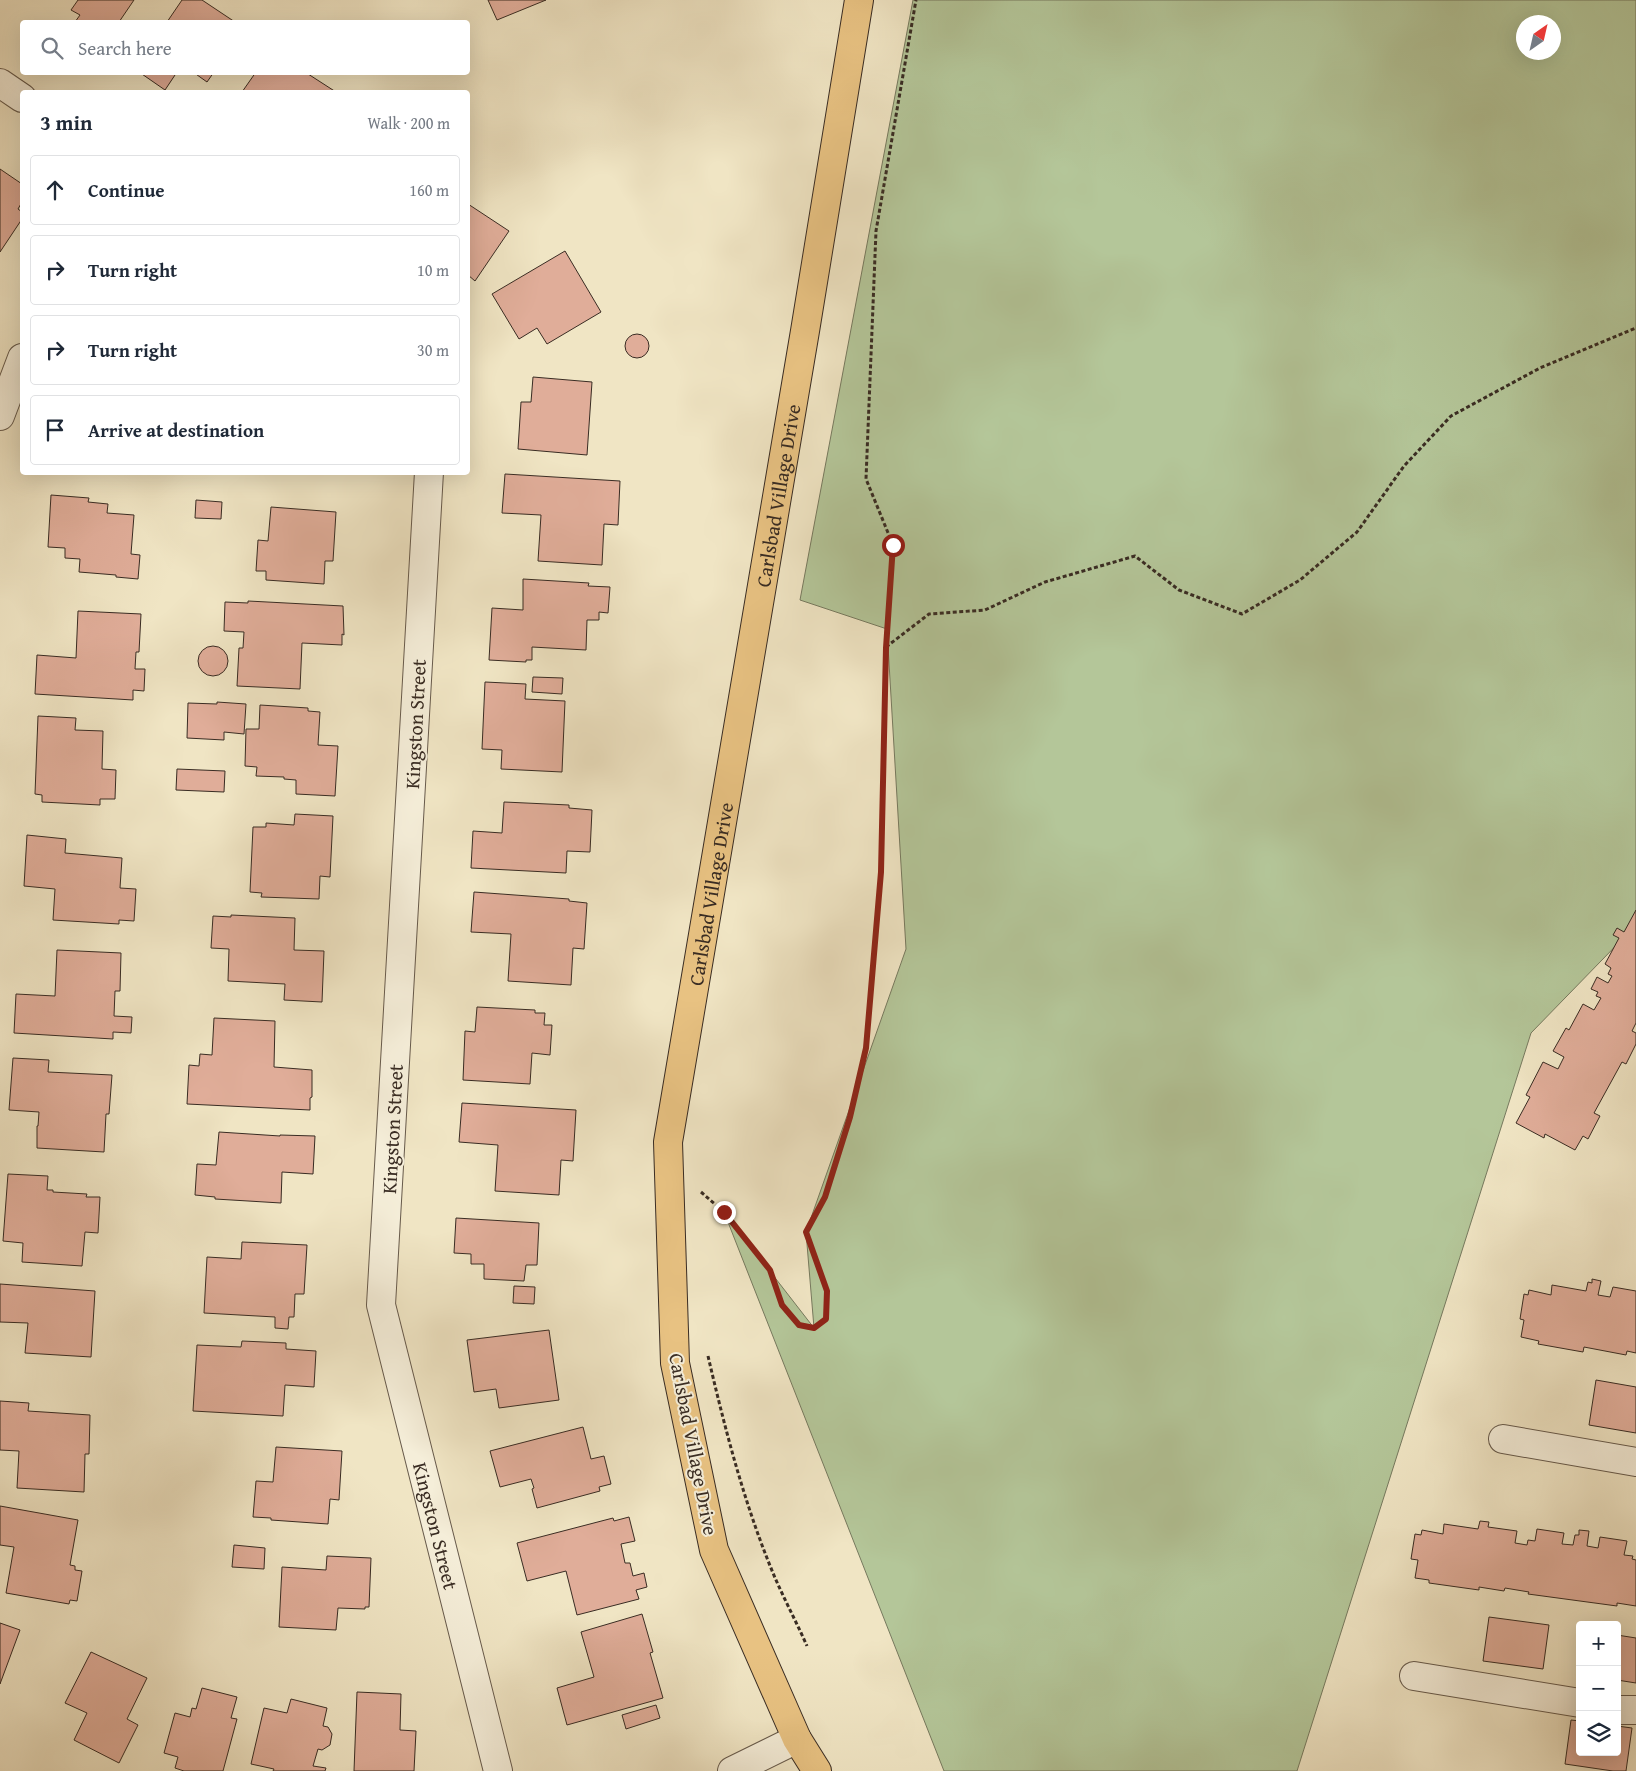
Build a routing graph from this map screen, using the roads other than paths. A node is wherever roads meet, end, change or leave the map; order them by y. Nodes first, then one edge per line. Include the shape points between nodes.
1 (859, 0) edge
2 (0, 83) edge
3 (20, 97) edge
4 (20, 363) edge
5 (0, 416) edge
6 (429, 475) edge
7 (1503, 1439) dead end
8 (1636, 1462) edge
9 (1414, 1676) dead end
10 (1576, 1702) edge
11 (1621, 1710) edge
12 (1636, 1710) edge
13 (797, 1739) junction
14 (498, 1771) edge
15 (732, 1771) edge
16 (818, 1771) edge

1 - 13 main road, Carlsbad Village Drive via 668,1142 675,1363 714,1550
2 - 3 street
4 - 5 street
6 - 14 street, Kingston Street via 381,1305
7 - 8 street
9 - 10 street
11 - 12 street
13 - 15 street
13 - 16 main road, Carlsbad Village Drive

